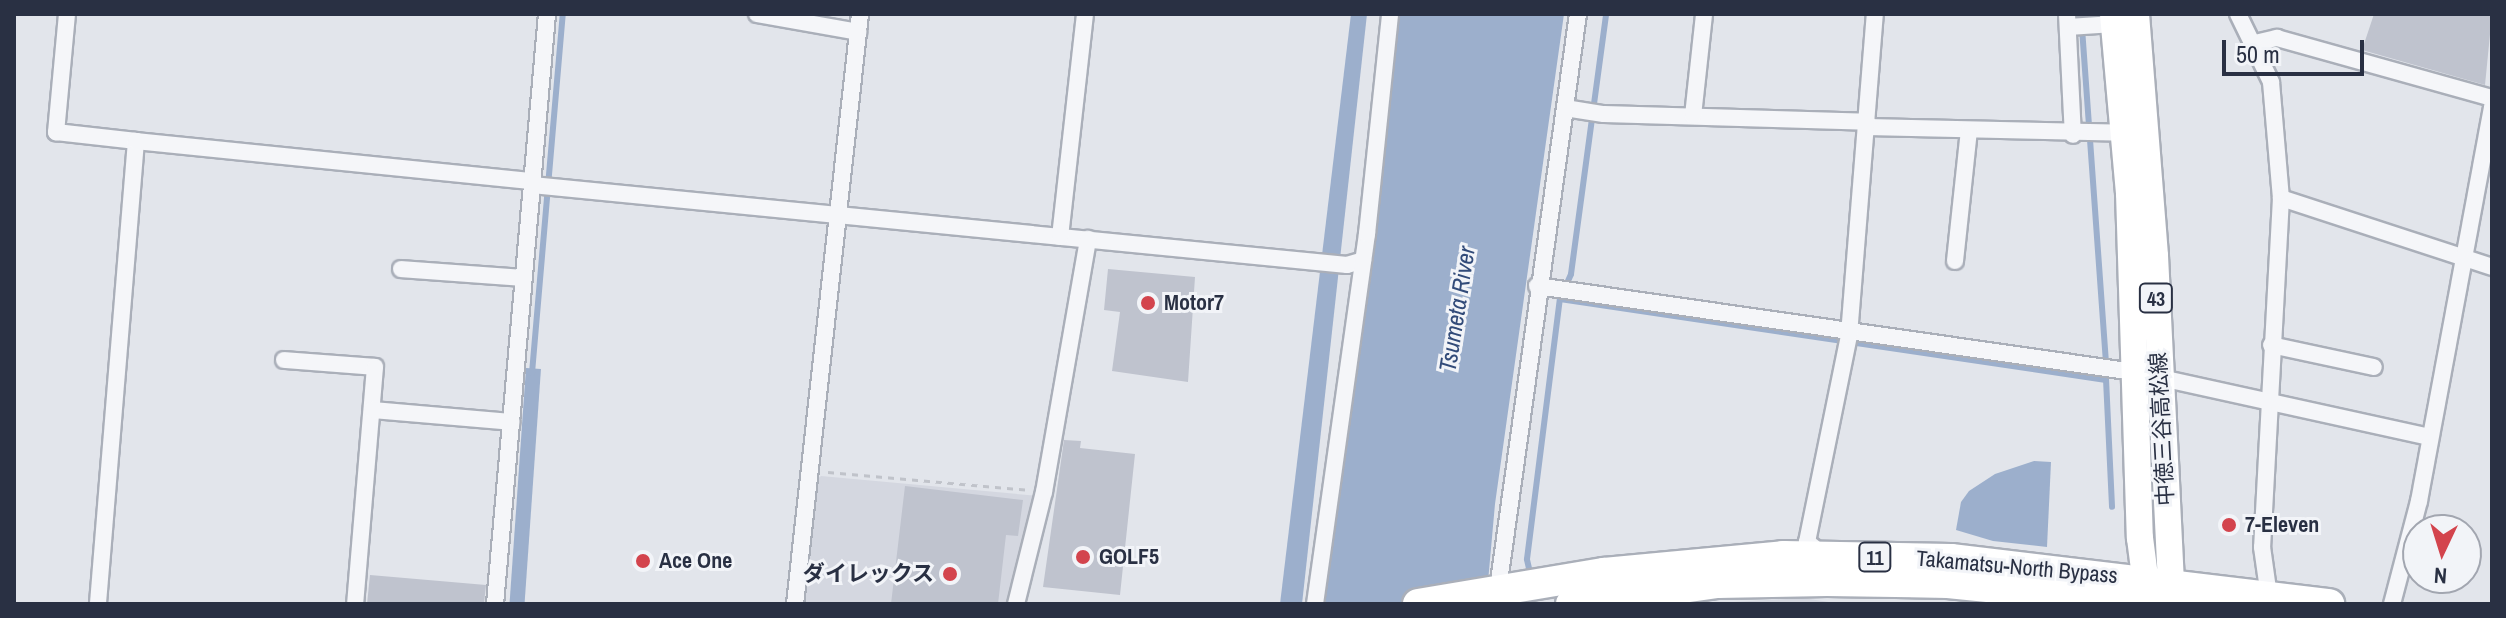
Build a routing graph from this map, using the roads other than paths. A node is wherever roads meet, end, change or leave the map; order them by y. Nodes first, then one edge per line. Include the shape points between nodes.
1 (67, 14) edge
2 (547, 14) edge
3 (757, 14) edge
4 (860, 14) edge
5 (1085, 14) edge
6 (1390, 14) edge
7 (1578, 14) edge
8 (1704, 14) edge
9 (1875, 14) edge
10 (2238, 14) edge
11 (2115, 19) edge
12 (2067, 21) edge
13 (858, 32) junction
14 (2255, 43) junction
15 (2492, 98) edge
16 (2492, 107) edge
17 (1572, 109) junction
18 (1693, 116) junction
19 (1867, 124) junction
20 (1969, 131) junction
21 (2113, 133) junction
22 (2073, 135) junction
23 (136, 141) junction
24 (532, 183) junction
25 (2281, 198) junction
26 (837, 215) junction
27 (1060, 237) junction
28 (1088, 239) junction
29 (2463, 257) junction
30 (1955, 261) dead end
31 (1355, 262) junction
32 (2492, 267) edge
33 (401, 269) dead end
34 (523, 278) junction
35 (1544, 288) junction
36 (1849, 335) junction
37 (2271, 345) junction
38 (284, 360) dead end
39 (2363, 370) dead end
40 (2136, 373) junction
41 (2267, 402) junction
42 (372, 410) junction
43 (511, 422) junction
44 (2429, 437) junction
45 (1826, 556) junction
46 (1605, 586) junction
47 (1496, 590) junction
48 (2159, 595) edge
49 (2269, 596) junction
50 (98, 604) edge
51 (355, 604) edge
52 (495, 604) edge
53 (795, 604) edge
54 (1016, 604) edge
55 (1315, 604) edge
56 (1418, 604) edge
57 (1571, 604) edge
58 (2329, 604) edge
59 (2392, 604) edge

1 - 23 street via 56,132
2 - 24 street
3 - 13 street
4 - 13 street
5 - 27 street
6 - 31 street
7 - 17 street
8 - 18 street
9 - 19 street
10 - 14 street
11 - 12 street
11 - 21 main road, 中徳三谷高松線 / 43
11 - 40 main road, 中徳三谷高松線 / 43
12 - 22 street
13 - 26 street
14 - 15 street via 2277,38
14 - 25 street via 2271,82
16 - 29 street
17 - 18 street
17 - 35 street
18 - 19 street
19 - 20 street
19 - 36 street
20 - 22 street
20 - 30 street
21 - 22 street
21 - 40 main road, 中徳三谷高松線 / 43
23 - 24 street
23 - 50 street
24 - 26 street
24 - 34 street
25 - 29 street
25 - 37 street
26 - 27 street
26 - 53 street
27 - 28 street
28 - 31 street
28 - 54 street via 1044,491
29 - 32 street
29 - 44 street
31 - 55 street
33 - 34 street
34 - 43 street
35 - 36 street
35 - 47 street
36 - 40 street
36 - 45 street via 1807,542
37 - 39 street
37 - 41 street
38 - 42 street via 375,367
40 - 41 street
40 - 48 main road, 中徳三谷高松線 / 43
41 - 44 street
41 - 49 street via 2262,547
42 - 43 street
42 - 51 street
43 - 52 street
44 - 59 street
45 - 46 highway, Takamatsu-North Bypass / 11 via 1718,560
45 - 48 highway, Takamatsu-North Bypass / 11 via 1951,559
46 - 47 highway, Takamatsu-North Bypass / 11
46 - 48 highway, Takamatsu-North Bypass / 11 via 1888,581
46 - 57 highway, Takamatsu-North Bypass / 11
47 - 56 highway, Takamatsu-North Bypass / 11
48 - 49 highway, Takamatsu-North Bypass / 11
49 - 58 highway, Takamatsu-North Bypass / 11

